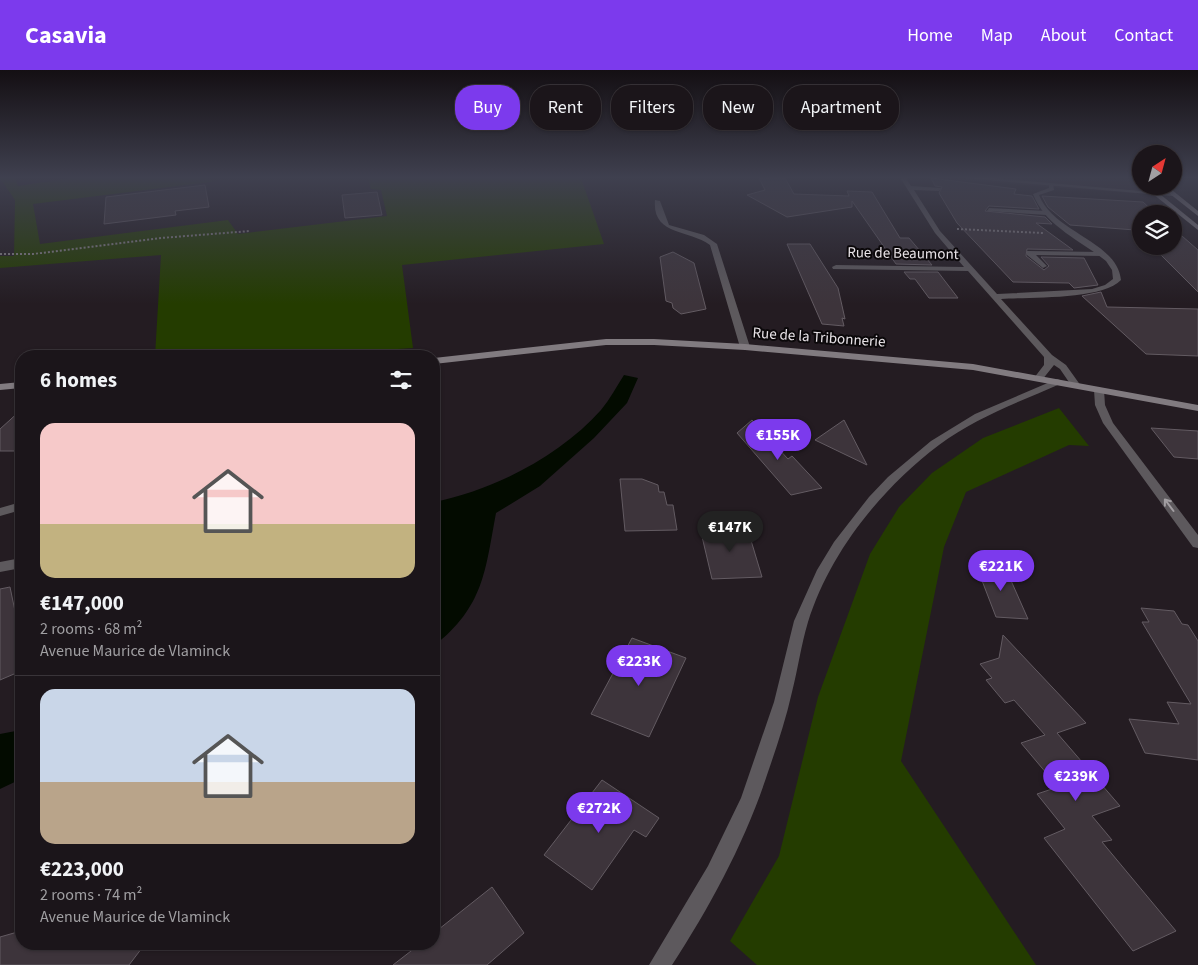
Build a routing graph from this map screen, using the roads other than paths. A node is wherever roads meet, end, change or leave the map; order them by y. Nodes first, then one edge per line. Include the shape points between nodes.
1 (663, 220) edge
2 (929, 220) edge
3 (1055, 220) edge
4 (1188, 220) edge
5 (1198, 228) edge
6 (1102, 254) junction
7 (1043, 266) dead end
8 (836, 267) dead end
9 (970, 269) junction
10 (995, 297) junction
11 (745, 346) junction
12 (1048, 357) junction
13 (440, 360) edge
14 (1039, 378) junction
15 (1057, 382) junction
16 (15, 386) edge
17 (1076, 386) junction
18 (0, 387) edge
19 (1099, 390) junction
20 (1198, 408) edge
21 (15, 508) edge
22 (0, 512) edge
23 (1198, 544) edge
24 (15, 564) edge
25 (0, 567) edge
26 (660, 965) edge

1 - 11 street via 667,226 702,236 713,244
2 - 9 street, Rue de Beaumont
3 - 6 street
4 - 5 street
6 - 7 street via 1030,253
6 - 10 street via 1118,275 1116,283 1108,287 1092,291
8 - 9 street, Rue de Beaumont
9 - 10 street, Rue de Beaumont
10 - 12 street, Rue de Beaumont
11 - 13 street, Rue de la Tribonnerie via 606,342
11 - 14 street, Rue de la Tribonnerie via 924,361
12 - 14 street via 1049,365
12 - 17 street, Rue de Beaumont via 1063,367
14 - 15 street, Rue de la Tribonnerie
15 - 17 street, Rue de la Tribonnerie
15 - 26 street via 974,419 937,441 898,474 844,538 820,578 802,621 782,702 751,794 703,893
16 - 18 street
17 - 19 street, Rue de la Tribonnerie
19 - 20 street, Rue de la Tribonnerie
23 -> 19 street via 1108,423 1100,405
21 - 22 street
24 - 25 street

